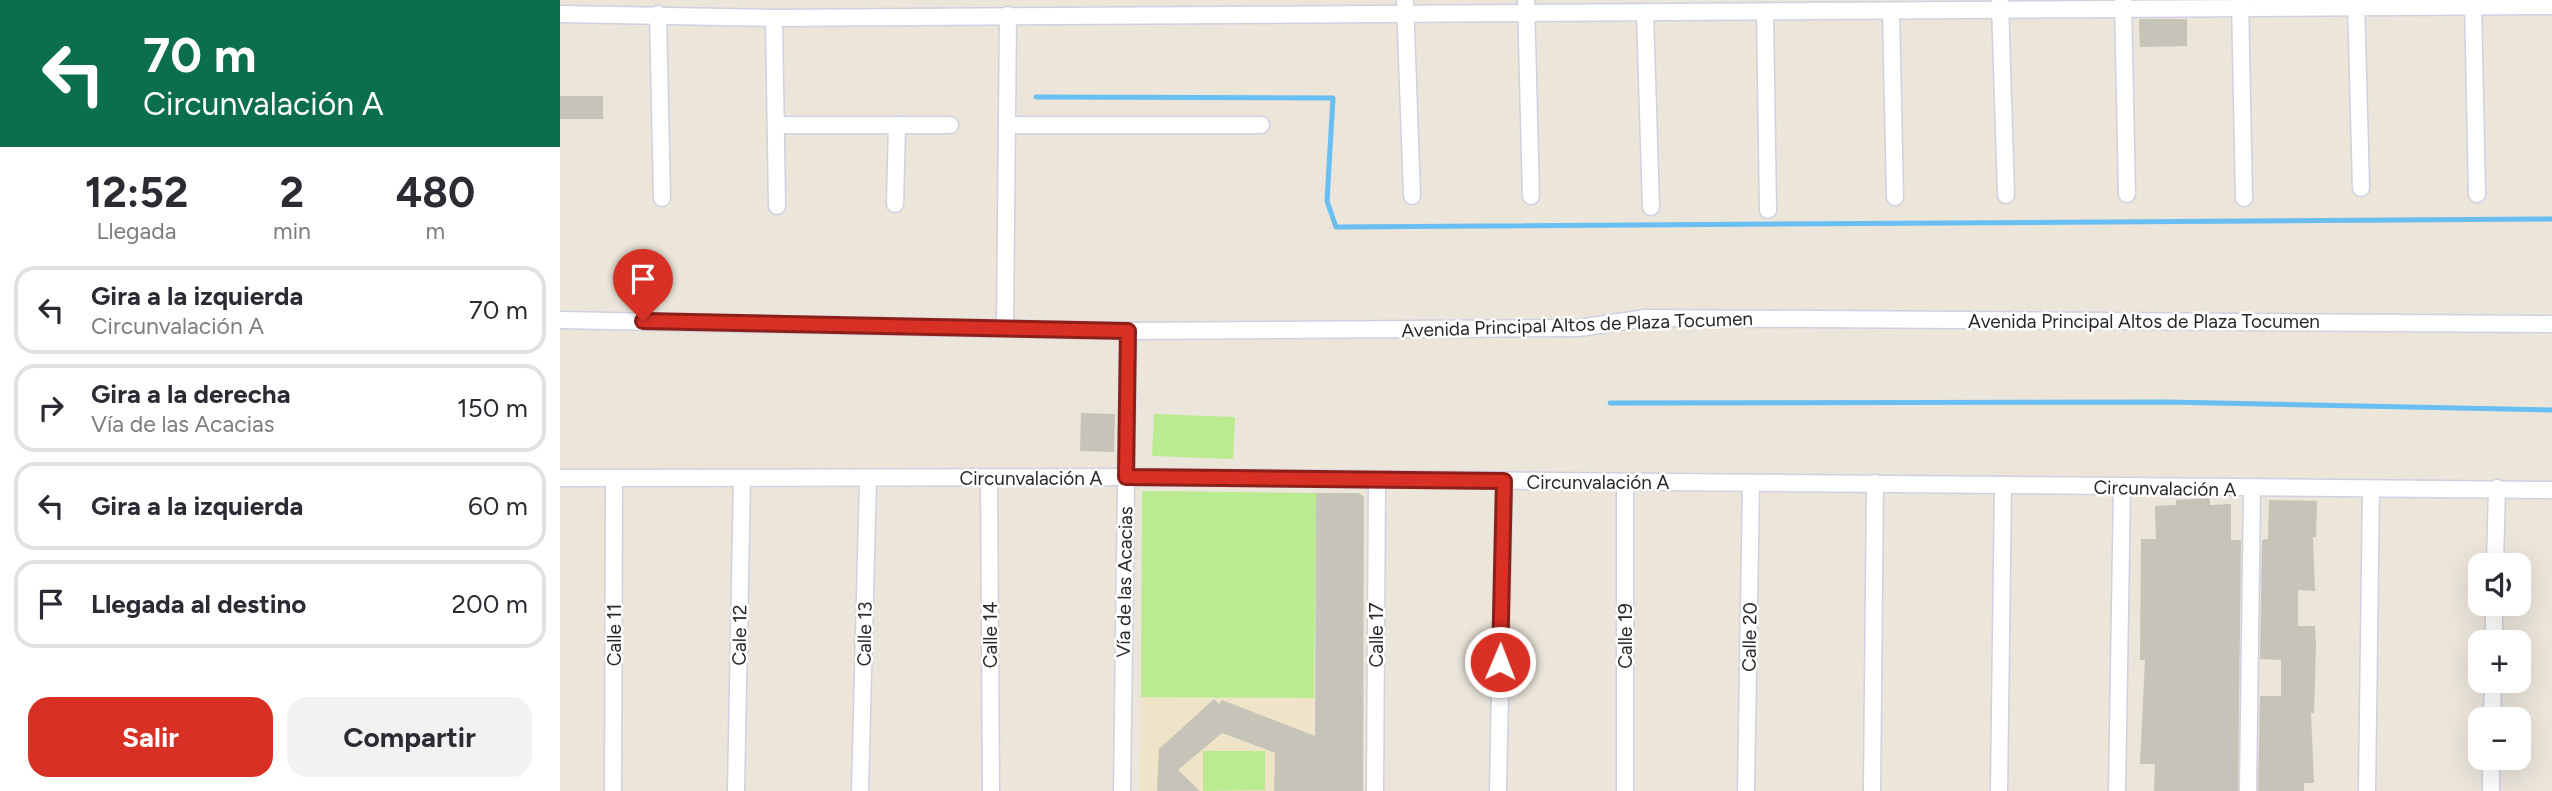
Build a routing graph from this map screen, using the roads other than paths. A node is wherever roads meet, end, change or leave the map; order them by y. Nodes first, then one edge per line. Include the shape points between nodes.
1 (2473, 3) edge
2 (2240, 4) edge
3 (2356, 4) edge
4 (2000, 5) edge
5 (2123, 5) edge
6 (1405, 6) edge
7 (1526, 6) edge
8 (1823, 6) edge
9 (2552, 6) edge
10 (1051, 7) edge
11 (1171, 7) edge
12 (1290, 7) edge
13 (1652, 8) edge
14 (1765, 12) junction
15 (1891, 12) junction
16 (560, 14) edge
17 (659, 14) junction
18 (1008, 15) junction
19 (774, 18) junction
20 (778, 125) junction
21 (897, 125) junction
22 (950, 125) dead end
23 (1007, 125) junction
24 (1261, 125) dead end
25 (2361, 188) dead end
26 (2127, 194) dead end
27 (2477, 194) dead end
28 (2006, 195) dead end
29 (1412, 196) dead end
30 (1531, 196) dead end
31 (1895, 197) dead end
32 (662, 198) dead end
33 (2244, 198) dead end
34 (895, 204) dead end
35 (777, 206) dead end
36 (1651, 207) dead end
37 (1768, 210) dead end
38 (560, 320) edge
39 (2552, 324) edge
40 (1005, 327) junction
41 (1128, 331) junction
42 (1126, 477) junction
43 (560, 478) edge
44 (742, 478) junction
45 (869, 478) junction
46 (614, 479) junction
47 (989, 479) junction
48 (1377, 480) junction
49 (1504, 481) junction
50 (1625, 482) junction
51 (1751, 483) junction
52 (1875, 483) junction
53 (2003, 485) junction
54 (2122, 488) junction
55 (2252, 488) junction
56 (2497, 488) junction
57 (2371, 489) junction
58 (2552, 490) edge
59 (2495, 553) edge
60 (2491, 770) edge
61 (612, 791) edge
62 (736, 791) edge
63 (860, 791) edge
64 (991, 791) edge
65 (1122, 791) edge
66 (1375, 791) edge
67 (1498, 791) edge
68 (1625, 791) edge
69 (1746, 791) edge
70 (1872, 791) edge
71 (2000, 791) edge
72 (2118, 791) edge
73 (2248, 791) edge
74 (2367, 791) edge
75 (2490, 791) edge

1 - 3 street
1 - 9 street
1 - 27 street
2 - 3 street
2 - 5 street
2 - 33 street
3 - 25 street
4 - 5 street
4 - 15 street
4 - 28 street
5 - 26 street
6 - 7 street
6 - 12 street
6 - 29 street
7 - 13 street
7 - 30 street
8 - 14 street
8 - 15 street
10 - 11 street
10 - 18 street
11 - 12 street
13 - 14 street
13 - 36 street
14 - 37 street
15 - 31 street
16 - 17 street
17 - 19 street
17 - 32 street
18 - 19 street
18 - 23 street
19 - 20 street
20 - 21 street
20 - 35 street
21 - 22 street
21 - 34 street
23 - 24 street
23 - 40 street
38 - 40 street, Avenida Principal Altos de Plaza Tocumen
39 - 41 street, Avenida Principal Altos de Plaza Tocumen via 1646,318 1578,328
40 - 41 street, Avenida Principal Altos de Plaza Tocumen
41 - 42 street, Vía de las Acacias
42 - 47 street, Circunvalación A
42 - 48 street, Circunvalación A
42 - 65 street, Vía de las Acacias
43 - 46 street, Circunvalación A
44 - 45 street, Circunvalación A
44 - 46 street, Circunvalación A
44 - 62 street, Cale 12
45 - 47 street, Circunvalación A
45 - 63 street, Calle 13
46 - 61 street, Calle 11
47 - 64 street, Calle 14
48 - 49 street, Circunvalación A
48 - 66 street, Calle 17
49 - 50 street, Circunvalación A
49 - 67 street
50 - 51 street, Circunvalación A
50 - 68 street, Calle 19
51 - 52 street, Circunvalación A
51 - 69 street, Calle 20
52 - 53 street, Circunvalación A
52 - 70 street
53 - 54 street, Circunvalación A
53 - 71 street
54 - 55 street, Circunvalación A
54 - 72 street
55 - 57 street, Circunvalación A
55 - 73 street
56 - 57 street, Circunvalación A
56 - 58 street, Circunvalación A
56 - 59 street
57 - 74 street
60 - 75 street

